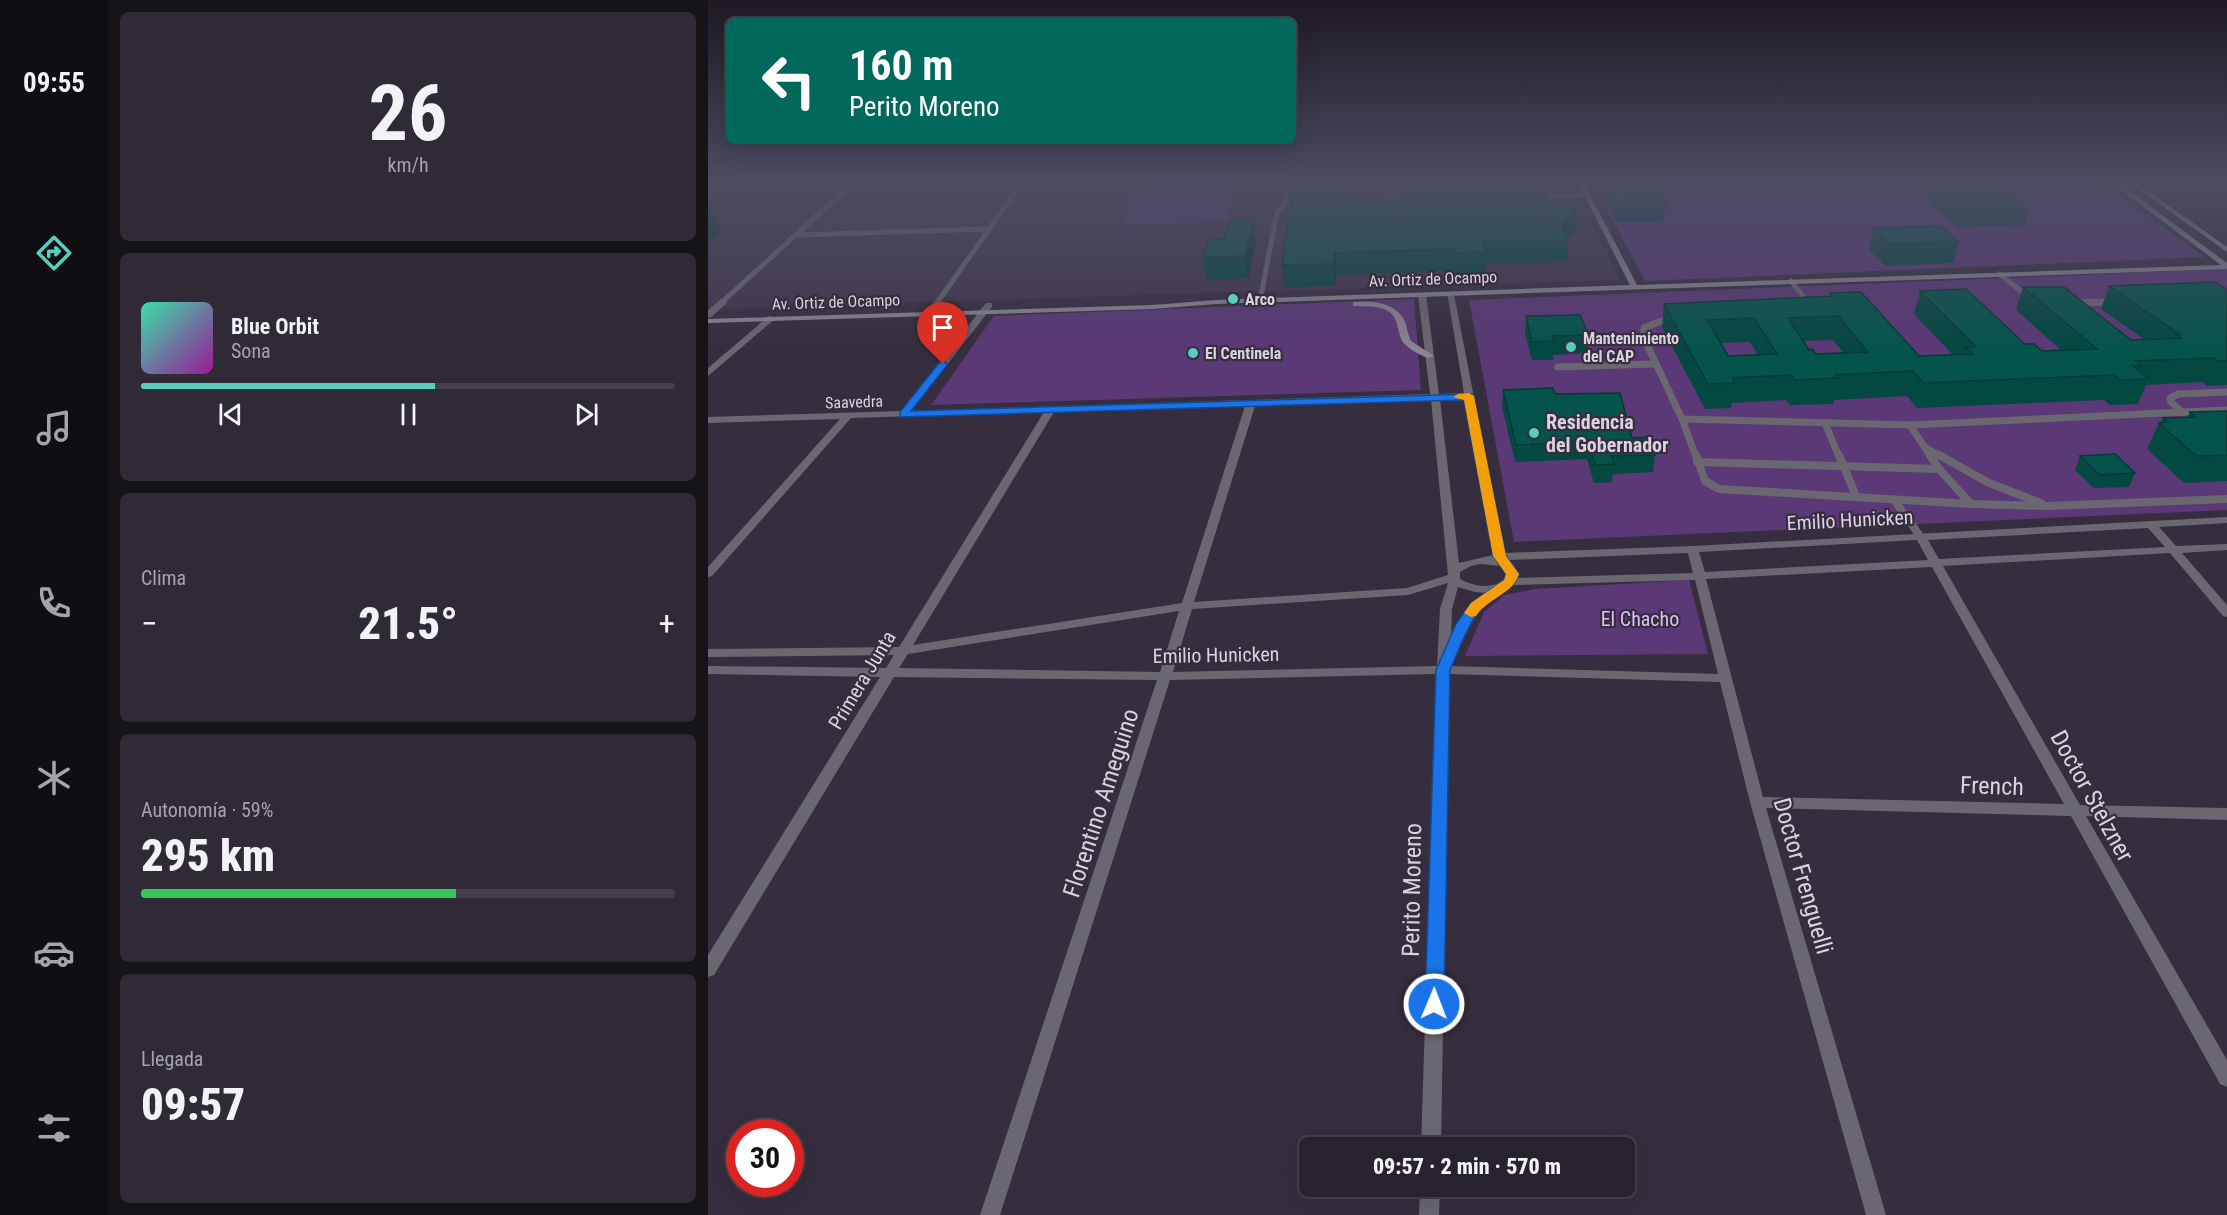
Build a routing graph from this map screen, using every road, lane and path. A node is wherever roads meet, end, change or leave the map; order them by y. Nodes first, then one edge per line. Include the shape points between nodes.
1 (794, 238) edge
2 (983, 238) edge
3 (1272, 238) edge
4 (1610, 238) edge
5 (2189, 238) edge
6 (2210, 238) edge
7 (2227, 250) edge
8 (2227, 266) edge
9 (1999, 274) junction
10 (1791, 281) junction
11 (1634, 286) junction
12 (1450, 294) junction
13 (1422, 295) junction
14 (1301, 299) junction
15 (1260, 300) junction
16 (2034, 301) edge
17 (2125, 301) edge
18 (2068, 303) edge
19 (935, 306) junction
20 (986, 309) junction
21 (1779, 309) edge
22 (708, 316) edge
23 (772, 318) junction
24 (1684, 320) edge
25 (1430, 357) junction
26 (1654, 364) junction
27 (1558, 367) dead end
28 (708, 373) edge
29 (2227, 392) edge
30 (1469, 396) junction
31 (1435, 398) junction
32 (1251, 403) junction
33 (1050, 410) junction
34 (2227, 410) edge
35 (2183, 413) junction
36 (903, 415) junction
37 (847, 417) junction
38 (1682, 419) junction
39 (708, 420) edge
40 (1825, 423) junction
41 (1910, 425) junction
42 (1925, 447) junction
43 (1697, 462) junction
44 (1845, 466) junction
45 (1939, 469) junction
46 (1856, 496) junction
47 (2227, 499) edge
48 (1894, 500) junction
49 (1971, 504) junction
50 (2048, 506) junction
51 (2227, 520) edge
52 (2150, 524) junction
53 (1920, 536) junction
54 (2227, 547) edge
55 (1693, 549) junction
56 (2173, 550) junction
57 (1504, 561) junction
58 (1936, 563) junction
59 (708, 574) edge
60 (1454, 576) junction
61 (1700, 576) junction
62 (1506, 585) junction
63 (1188, 606) junction
64 (2227, 613) edge
65 (901, 651) junction
66 (708, 653) edge
67 (708, 670) edge
68 (1443, 670) junction
69 (890, 673) junction
70 (1165, 676) junction
71 (1724, 678) junction
72 (1757, 802) junction
73 (2074, 811) junction
74 (2227, 814) edge
75 (708, 970) edge
76 (2227, 1078) edge
77 (1431, 1137) edge
78 (1430, 1197) edge
79 (990, 1215) edge
80 (1429, 1215) edge
81 (1876, 1215) edge

1 - 22 lane
2 - 19 lane
3 - 15 lane
4 - 11 main road
5 - 8 main road
6 - 7 main road
8 - 9 main road, Av. Ortiz de Ocampo
9 - 10 main road, Av. Ortiz de Ocampo
9 - 16 lane
10 - 11 main road, Av. Ortiz de Ocampo
10 - 21 lane via 1803,296
11 - 12 main road, Av. Ortiz de Ocampo
12 - 13 main road, Av. Ortiz de Ocampo
12 - 30 street
13 - 14 main road, Av. Ortiz de Ocampo
13 - 25 street, Perito Moreno
14 - 15 main road, Av. Ortiz de Ocampo
14 - 25 main road via 1392,310 1399,316 1410,345
15 - 20 main road, Av. Ortiz de Ocampo via 1152,307
17 - 18 lane
19 - 20 main road, Av. Ortiz de Ocampo
19 - 22 main road, Av. Ortiz de Ocampo
20 - 23 main road, Av. Ortiz de Ocampo
20 - 36 street
22 - 23 main road, Av. Ortiz de Ocampo
23 - 28 street
24 - 26 lane via 1661,321 1644,328 1643,336
25 - 31 street, Perito Moreno
26 - 27 lane
26 - 38 lane
29 - 35 lane via 2178,394 2170,398
30 - 31 street, Saavedra
30 - 57 street
31 - 32 street, Saavedra
31 - 60 street, Perito Moreno
32 - 33 street, Saavedra
32 - 63 street, Florentino Ameguino
33 - 36 street, Saavedra
33 - 65 street, Primera Junta
34 - 35 lane
35 - 41 lane
36 - 37 street, Saavedra
37 - 39 street, Saavedra
37 - 59 street
38 - 40 lane
38 - 43 lane
40 - 41 lane
40 - 44 lane
41 - 42 lane
42 - 45 lane
42 - 50 lane via 1989,483
43 - 44 lane
43 - 46 lane via 1705,481 1719,489
44 - 45 lane
44 - 46 lane
45 - 49 lane
46 - 48 lane
47 - 50 lane
48 - 49 lane
48 - 53 lane
49 - 50 lane
51 - 52 street, Emilio Hunicken
52 - 53 street, Emilio Hunicken
52 - 56 street
53 - 55 street, Emilio Hunicken
53 - 58 street, Doctor Stelzner
54 - 56 street
55 - 57 street, Emilio Hunicken
55 - 61 street, Doctor Frenguelli
56 - 58 street
56 - 64 street
57 - 60 street, Emilio Hunicken via 1465,563
57 - 62 street via 1513,574
58 - 61 street
58 - 73 street, Doctor Stelzner
60 - 62 street via 1471,589
60 - 63 street, Emilio Hunicken via 1408,591
60 - 68 street, Perito Moreno via 1446,609
61 - 62 street
61 - 71 street, Doctor Frenguelli
62 - 68 street, Perito Moreno via 1476,606 1463,624
63 - 65 street, Emilio Hunicken
63 - 70 street, Florentino Ameguino
65 - 66 street, Emilio Hunicken
65 - 69 street, Primera Junta
67 - 69 street, Emilio Hunicken
68 - 70 street, Emilio Hunicken
68 - 71 street, Emilio Hunicken
68 - 77 street, Perito Moreno
69 - 70 street, Emilio Hunicken
69 - 75 street, Primera Junta
70 - 79 street, Florentino Ameguino
71 - 72 street, Doctor Frenguelli
72 - 73 street, French
72 - 81 street, Doctor Frenguelli
73 - 74 street, French
73 - 76 street, Doctor Stelzner
78 - 80 street

